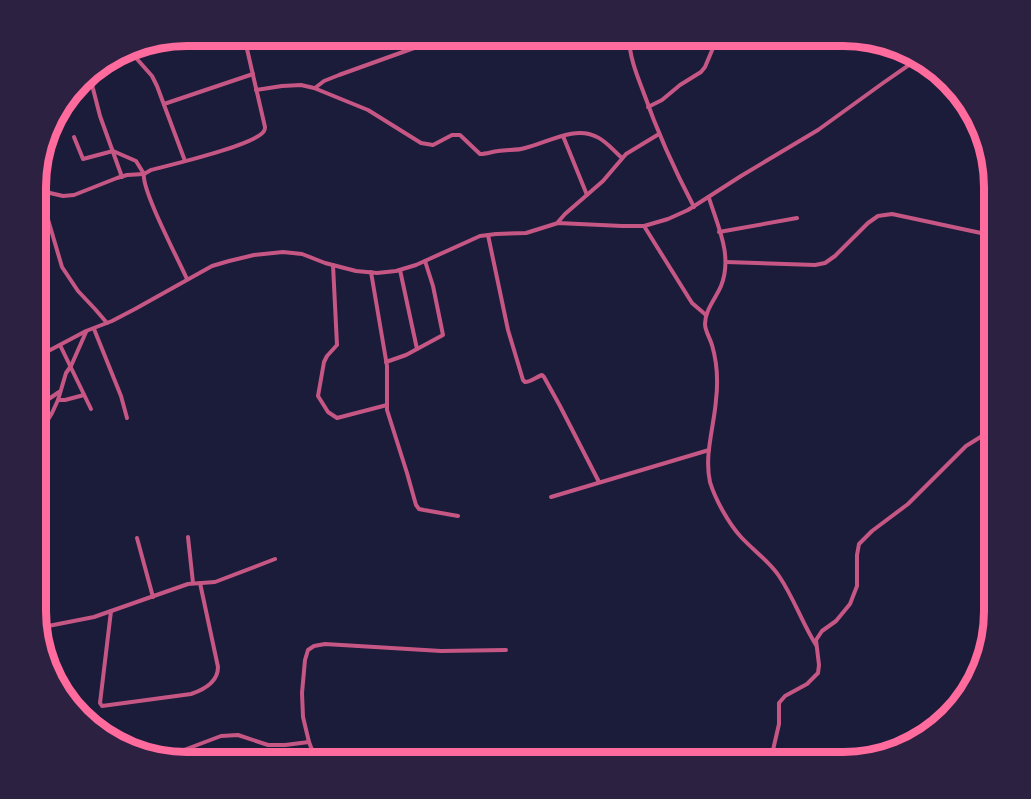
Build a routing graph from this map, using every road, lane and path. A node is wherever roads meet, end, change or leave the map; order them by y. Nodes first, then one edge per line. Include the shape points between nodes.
1 (246, 46) edge
2 (416, 46) edge
3 (631, 47) edge
4 (715, 47) edge
5 (135, 57) edge
6 (911, 64) edge
7 (253, 74) junction
8 (92, 85) edge
9 (314, 88) junction
10 (256, 90) junction
11 (164, 104) junction
12 (648, 107) junction
13 (659, 134) junction
14 (563, 136) junction
15 (74, 137) dead end
16 (112, 151) junction
17 (622, 158) junction
18 (185, 161) junction
19 (144, 174) junction
20 (122, 177) junction
21 (47, 192) joint
22 (587, 195) junction
23 (709, 198) junction
24 (694, 207) junction
25 (797, 218) dead end
26 (558, 222) junction
27 (644, 226) junction
28 (719, 232) junction
29 (984, 234) edge
30 (488, 235) junction
31 (424, 261) junction
32 (726, 262) junction
33 (333, 265) junction
34 (400, 270) junction
35 (371, 272) junction
36 (188, 279) junction
37 (706, 315) junction
38 (107, 323) junction
39 (94, 328) junction
40 (86, 331) junction
41 (60, 345) junction
42 (417, 349) junction
43 (46, 352) edge
44 (386, 362) junction
45 (71, 366) junction
46 (60, 392) junction
47 (84, 395) junction
48 (58, 400) junction
49 (46, 401) edge
50 (387, 405) junction
51 (91, 409) dead end
52 (127, 418) dead end
53 (47, 422) edge
54 (984, 435) edge
55 (709, 450) junction
56 (599, 483) junction
57 (551, 497) dead end
58 (458, 516) dead end
59 (188, 537) dead end
60 (137, 538) dead end
61 (275, 559) dead end
62 (193, 583) junction
63 (200, 583) junction
64 (153, 597) junction
65 (111, 611) junction
66 (48, 626) edge
67 (816, 645) junction
68 (506, 650) dead end
69 (309, 742) junction
70 (179, 752) edge
71 (313, 752) edge
72 (773, 752) edge

1 - 7 street
2 - 9 street
3 - 12 street
4 - 12 street via 701,72
5 - 11 street via 152,76
6 - 23 street via 818,130
7 - 10 street
7 - 11 street
8 - 16 street
9 - 10 street via 301,85
9 - 14 street via 368,110 421,143 433,145 460,135 484,154 526,148
10 - 18 street via 264,132 225,150
11 - 18 street
12 - 13 street
13 - 17 street
13 - 24 street
14 - 17 street via 579,133 598,137
14 - 22 street
15 - 16 street via 83,159
16 - 19 street via 136,161
16 - 20 street
17 - 22 street
18 - 19 street
19 - 20 street
19 - 36 street via 148,195
20 - 21 street via 74,195
21 - 38 street via 47,216 62,267
22 - 26 street
23 - 24 street
23 - 28 street
24 - 27 street
25 - 28 street
26 - 27 street
26 - 30 street via 526,233
27 - 37 street via 692,303
28 - 32 street
29 - 32 street via 892,214 878,216 835,256 815,265
30 - 31 street
30 - 56 street via 523,380 544,377
31 - 34 street
31 - 42 street via 443,334
32 - 37 street via 721,287
33 - 35 street
33 - 36 street via 283,252 229,261
33 - 50 street via 337,345 324,362 318,396 337,418
34 - 35 street
34 - 42 street
35 - 44 street
36 - 38 street
37 - 55 street via 717,385
38 - 39 street
39 - 40 street
39 - 52 street
40 - 41 street
40 - 45 street
41 - 43 street
41 - 45 street
42 - 44 street
44 - 50 street
45 - 46 street
45 - 47 street
46 - 48 street
46 - 49 street
47 - 48 street
47 - 51 street
48 - 53 street
50 - 58 street via 416,505 419,509
54 - 67 street via 859,544 857,586 850,604 818,635
55 - 56 street
55 - 67 street via 708,467 715,496 735,530 780,577
56 - 57 street
59 - 62 street
60 - 64 street
61 - 63 street via 215,582
62 - 63 street
62 - 64 street
63 - 65 street via 218,673 204,688 191,694 102,706
64 - 65 street
65 - 66 street
67 - 72 street via 818,673 778,703 779,724
68 - 69 street via 314,646 304,660 302,693
69 - 70 street via 268,745 238,735 221,736
69 - 71 street

